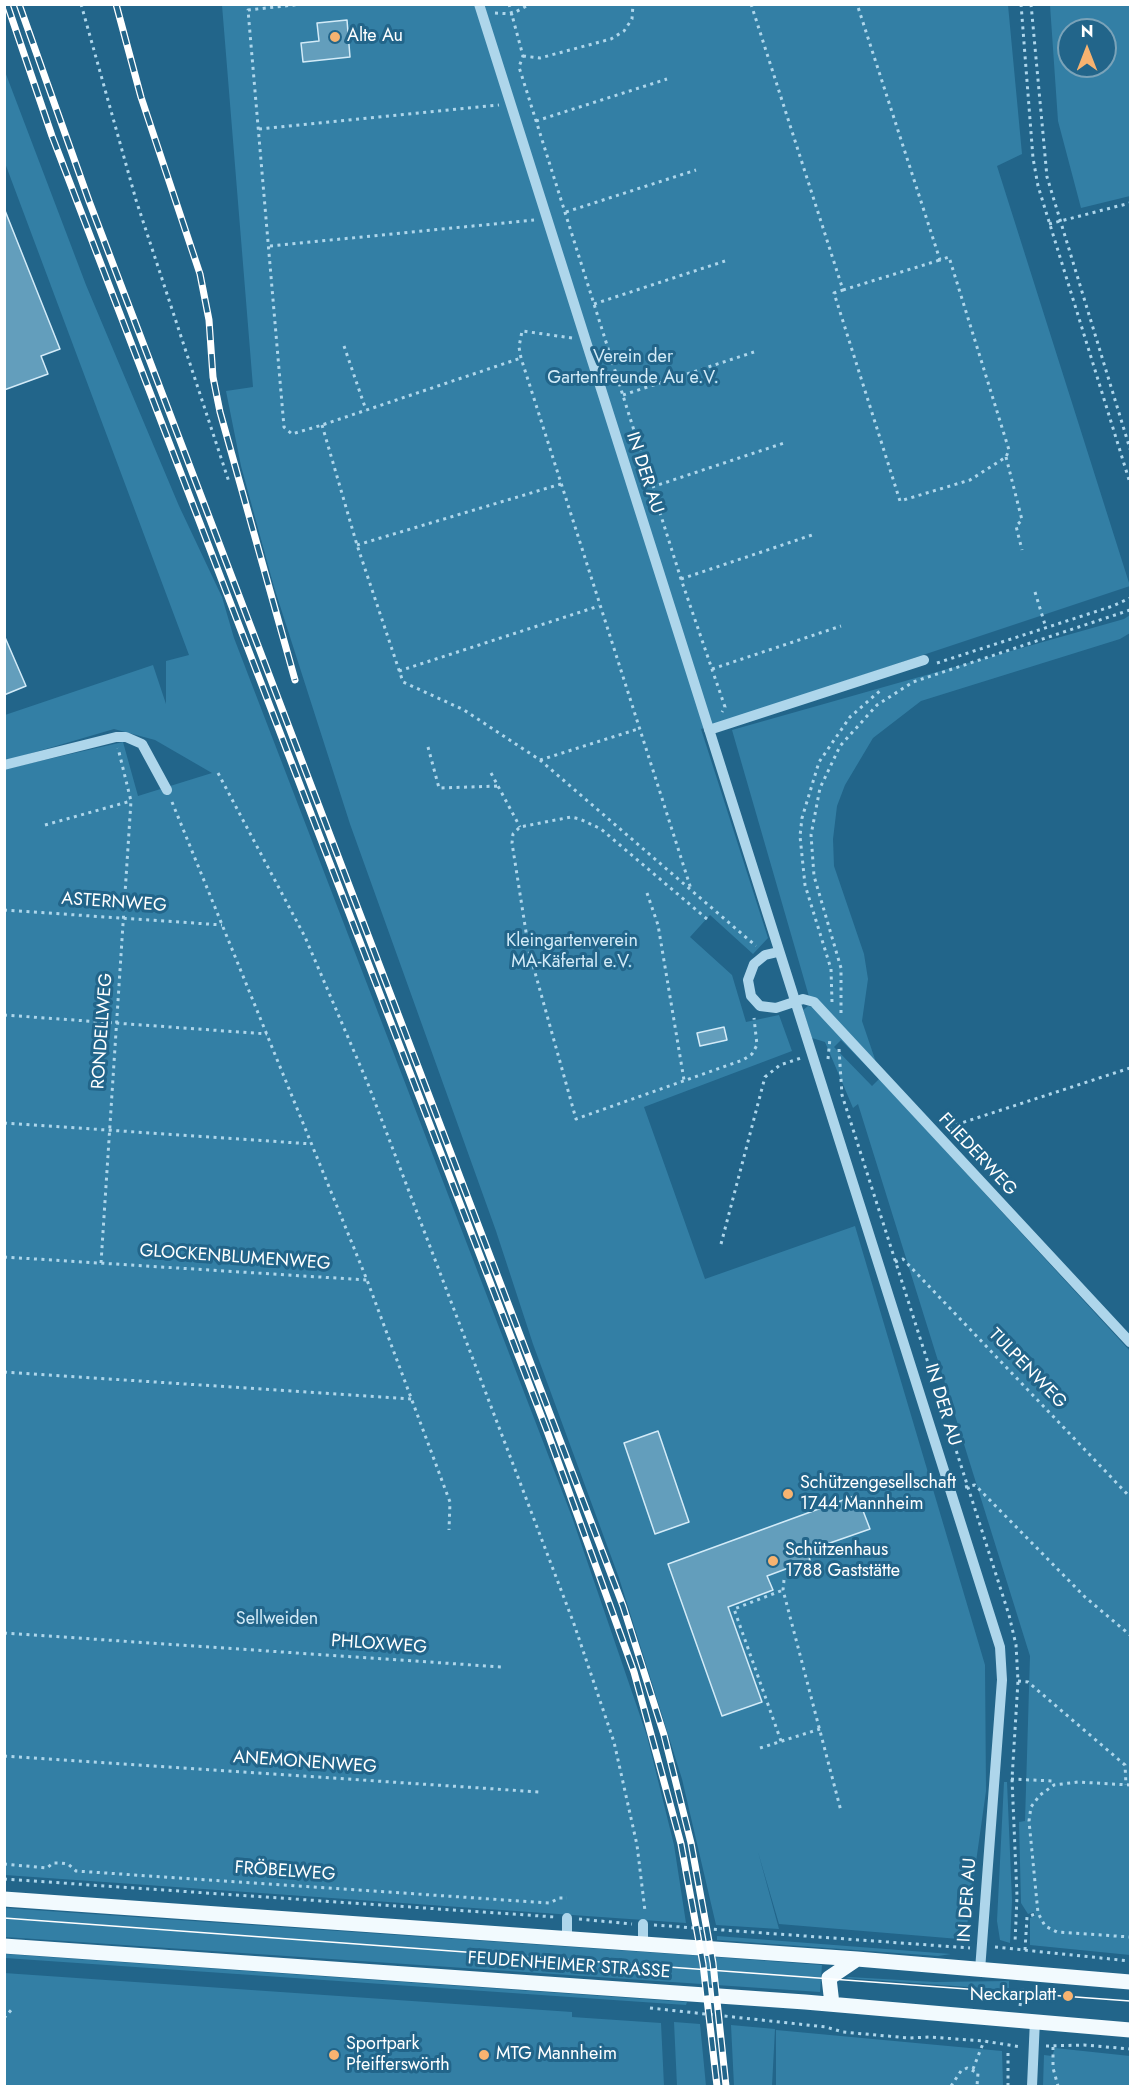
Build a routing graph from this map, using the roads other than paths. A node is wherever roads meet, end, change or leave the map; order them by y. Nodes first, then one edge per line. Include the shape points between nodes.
1 (481, 9) edge
2 (924, 660) dead end
3 (709, 730) junction
4 (4, 765) edge
5 (167, 790) road end
6 (778, 952) junction
7 (795, 1001) junction
8 (1131, 1342) edge
9 (4, 1899) edge
10 (567, 1918) dead end
11 (644, 1920) road end
12 (567, 1938) junction
13 (643, 1943) junction
14 (4, 1946) edge
15 (857, 1959) junction
16 (980, 1970) junction
17 (1131, 1982) edge
18 (832, 2004) junction
19 (1035, 2020) junction
20 (1131, 2030) edge
21 (1032, 2086) edge

1 - 3 street, IN DER AU
2 - 3 street
3 - 6 street, IN DER AU
4 - 5 street via 126,737 142,744
6 - 7 street, IN DER AU
6 - 7 street via 765,955 754,964 748,980 751,996 760,1006 776,1008
7 - 8 street, FLIEDERWEG via 813,1002
7 - 16 street, IN DER AU via 1000,1647 1002,1680
9 - 12 main road, FEUDENHEIMER STRASSE
10 - 12 street
11 - 13 street
12 - 13 main road, FEUDENHEIMER STRASSE
13 - 15 main road, FEUDENHEIMER STRASSE
14 - 18 main road, FEUDENHEIMER STRASSE
15 - 16 main road, FEUDENHEIMER STRASSE
15 - 18 main road via 829,1978
16 - 17 main road, FEUDENHEIMER STRASSE
18 - 19 main road, FEUDENHEIMER STRASSE
19 - 20 main road, FEUDENHEIMER STRASSE
19 - 21 street

